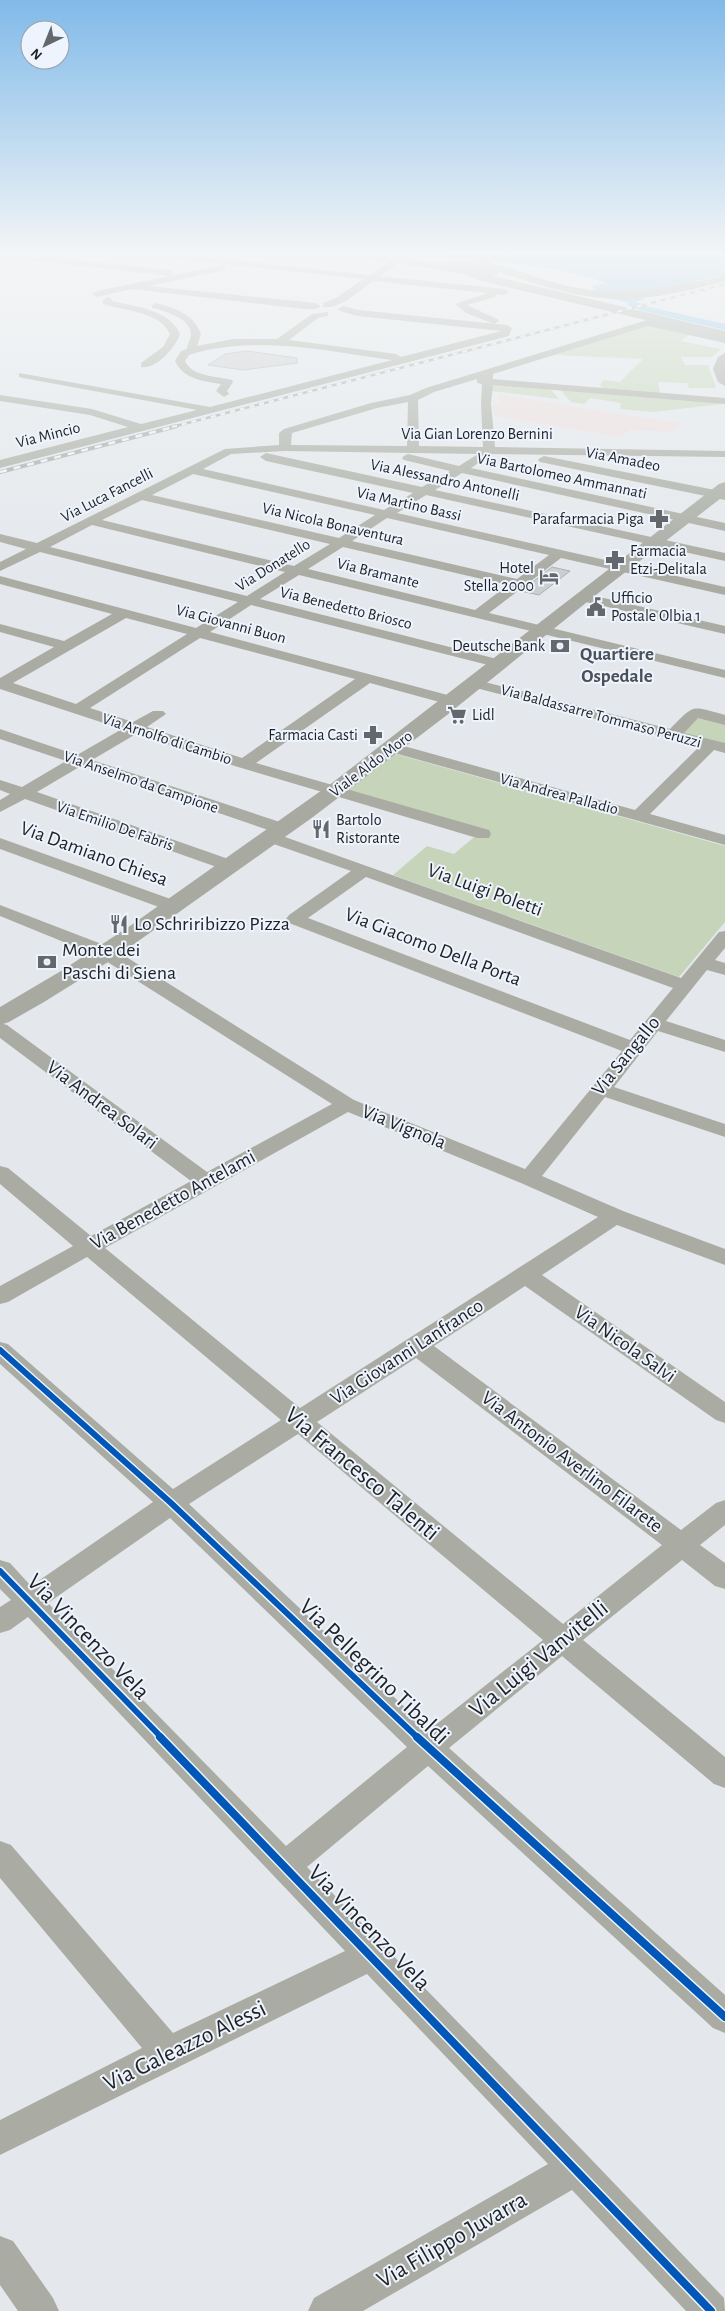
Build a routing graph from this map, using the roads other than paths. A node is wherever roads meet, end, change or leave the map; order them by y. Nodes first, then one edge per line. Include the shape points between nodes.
1 (152, 360) edge
2 (181, 360) edge
3 (406, 360) edge
4 (539, 360) edge
5 (723, 360) edge
6 (145, 365) dead end
7 (23, 375) dead end
8 (488, 377) junction
9 (725, 382) edge
10 (224, 394) dead end
11 (0, 398) edge
12 (413, 398) junction
13 (725, 401) edge
14 (213, 410) junction
15 (343, 414) junction
16 (142, 428) junction
17 (339, 439) junction
18 (285, 448) junction
19 (412, 449) junction
20 (372, 450) junction
21 (494, 450) junction
22 (229, 451) junction
23 (529, 453) junction
24 (725, 454) edge
25 (0, 464) edge
26 (191, 470) junction
27 (458, 470) junction
28 (424, 492) junction
29 (722, 493) edge
30 (142, 496) junction
31 (384, 515) junction
32 (687, 519) junction
33 (91, 521) junction
34 (725, 527) edge
35 (0, 538) edge
36 (654, 542) junction
37 (340, 543) junction
38 (38, 547) junction
39 (557, 555) junction
40 (725, 557) edge
41 (0, 567) edge
42 (620, 568) junction
43 (296, 571) junction
44 (0, 580) edge
45 (517, 584) junction
46 (725, 591) edge
47 (582, 597) junction
48 (248, 601) junction
49 (122, 614) junction
50 (477, 615) junction
51 (1, 630) edge
52 (725, 630) edge
53 (540, 631) junction
54 (196, 633) junction
55 (65, 646) junction
56 (500, 664) junction
57 (725, 674) edge
58 (367, 678) junction
59 (1, 684) edge
60 (477, 684) junction
61 (454, 701) junction
62 (77, 710) junction
63 (158, 714) dead end
64 (725, 720) edge
65 (135, 728) junction
66 (0, 734) edge
67 (673, 735) junction
68 (718, 746) edge
69 (393, 748) junction
70 (78, 760) junction
71 (244, 764) junction
72 (0, 785) edge
73 (335, 791) junction
74 (22, 793) junction
75 (0, 807) edge
76 (638, 816) junction
77 (277, 833) junction
78 (484, 834) dead end
79 (725, 840) edge
80 (0, 843) edge
81 (231, 866) junction
82 (364, 870) junction
83 (173, 906) junction
84 (0, 910) edge
85 (725, 936) edge
86 (105, 952) junction
87 (703, 963) junction
88 (725, 970) edge
89 (683, 985) junction
90 (0, 1017) edge
91 (653, 1023) junction
92 (0, 1029) edge
93 (725, 1046) edge
94 (633, 1048) junction
95 (600, 1089) junction
96 (347, 1104) junction
97 (725, 1131) edge
98 (0, 1173) edge
99 (529, 1178) junction
100 (205, 1181) junction
101 (614, 1216) junction
102 (89, 1247) junction
103 (725, 1258) edge
104 (526, 1274) junction
105 (0, 1296) edge
106 (418, 1346) junction
107 (0, 1350) edge
108 (725, 1414) edge
109 (299, 1421) junction
110 (171, 1503) junction
111 (725, 1510) edge
112 (682, 1545) junction
113 (0, 1571) edge
114 (725, 1578) edge
115 (30, 1602) junction
116 (0, 1622) edge
117 (562, 1640) junction
118 (428, 1748) junction
119 (725, 1776) edge
120 (0, 1855) edge
121 (285, 1866) junction
122 (370, 1956) junction
123 (725, 2017) edge
124 (168, 2053) junction
125 (0, 2138) edge
126 (576, 2168) junction
127 (0, 2254) edge
128 (40, 2311) edge
129 (327, 2311) edge
130 (711, 2311) edge

1 - 6 street
2 - 10 street via 181,365 191,374 228,382 222,391
3 - 14 street, Via Mincio
4 - 8 street
5 - 9 main road via 720,364
7 - 14 street
8 - 12 street via 450,384
8 - 13 street
8 - 21 street via 486,403
11 - 16 street via 92,412
12 - 15 street
12 - 19 street
14 - 16 street, Via Mincio
15 - 17 street
15 - 18 street via 288,431 285,433
16 - 25 street, Via Mincio
17 - 18 street, Via Gian Lorenzo Bernini
17 - 20 street, Via Gian Lorenzo Bernini
18 - 22 street, Via Gian Lorenzo Bernini
19 - 20 street, Via Gian Lorenzo Bernini
19 - 21 street, Via Gian Lorenzo Bernini
20 - 27 street, Via Bartolomeo Ammannati
21 - 23 street, Via Amadeo
21 - 27 street, Via Donatello
22 - 26 street, Via Luca Fancelli
22 - 28 street, Via Alessandro Antonelli
23 - 24 street, Via Gian Lorenzo Bernini
23 - 29 street, Via Amadeo
26 - 30 street, Via Luca Fancelli
26 - 31 street, Via Martino Bassi
27 - 28 street, Via Donatello
27 - 32 street, Via Bartolomeo Ammannati
28 - 31 street, Via Donatello
28 - 36 street, Via Alessandro Antonelli
29 - 32 main road, Viale Aldo Moro
30 - 33 street, Via Luca Fancelli
30 - 37 street, Via Nicola Bonaventura
31 - 37 street, Via Donatello
31 - 39 street, Via Martino Bassi
32 - 34 street, Via Bartolomeo Ammannati
32 - 36 main road, Viale Aldo Moro
33 - 38 street, Via Luca Fancelli
33 - 43 street, Via Bramante
35 - 38 street, Via Benedetto Briosco
36 - 40 street, Via Alessandro Antonelli
36 - 42 main road, Viale Aldo Moro
37 - 43 street, Via Donatello
37 - 45 street, Via Nicola Bonaventura
38 - 41 street, Via Luca Fancelli
38 - 48 street, Via Benedetto Briosco
39 - 42 street, Via Martino Bassi
39 - 45 street
42 - 46 street, Via Martino Bassi
42 - 47 main road, Viale Aldo Moro
43 - 48 street, Via Donatello
43 - 50 street, Via Bramante
44 - 49 street, Via Giovanni Buon
45 - 50 street
47 - 52 street
47 - 53 main road, Viale Aldo Moro
48 - 54 street, Via Donatello
48 - 56 street, Via Benedetto Briosco
49 - 54 street, Via Giovanni Buon
49 - 55 street
50 - 53 street, Via Bramante
51 - 55 street
53 - 56 main road, Viale Aldo Moro
53 - 57 street, Via Bramante
54 - 58 street, Via Giovanni Buon
54 - 62 street, Via Donatello
55 - 59 street
56 - 60 main road, Viale Aldo Moro
58 - 61 street, Via Giovanni Buon
58 - 71 street
59 - 62 street, Via Arnolfo di Cambio
60 - 61 main road, Viale Aldo Moro
60 - 67 street, Via Baldassarre Tommaso Peruzzi
61 - 69 main road, Viale Aldo Moro
62 - 65 street, Via Arnolfo di Cambio
63 - 65 street
64 - 67 street via 695,712
65 - 70 street
65 - 71 street, Via Arnolfo di Cambio
66 - 70 street, Via Anselmo da Campione
67 - 68 street, Via Baldassarre Tommaso Peruzzi
68 - 76 street
69 - 73 main road, Viale Aldo Moro
69 - 76 street, Via Andrea Palladio
70 - 74 street
70 - 77 street, Via Anselmo da Campione
71 - 73 street, Via Arnolfo di Cambio
72 - 74 street, Via Emilio De Fabris
73 - 77 main road, Viale Aldo Moro
73 - 78 street, Via Arnolfo di Cambio
74 - 75 street
74 - 81 street, Via Emilio De Fabris
76 - 79 street, Via Andrea Palladio
77 - 81 main road, Viale Aldo Moro
77 - 82 street, Via Luigi Poletti
80 - 83 street, Via Damiano Chiesa
81 - 83 main road, Viale Aldo Moro
82 - 89 street, Via Luigi Poletti
82 - 94 street, Via Giacomo Della Porta via 295,919
83 - 86 main road, Viale Aldo Moro
84 - 86 street, Via Vignola
85 - 87 street, Via Sangallo
86 - 90 main road, Viale Aldo Moro via 54,987
86 - 96 street, Via Vignola
87 - 88 street
87 - 89 street, Via Sangallo
89 - 91 street, Via Sangallo
91 - 93 street
91 - 94 street, Via Sangallo
92 - 100 street, Via Andrea Solari
94 - 95 street, Via Sangallo
95 - 97 street
95 - 99 street, Via Sangallo
96 - 99 street, Via Vignola
96 - 100 street, Via Benedetto Antelami
98 - 102 street, Via Francesco Talenti
99 - 101 street, Via Vignola
100 - 102 street, Via Benedetto Antelami
101 - 103 street, Via Vignola
101 - 104 street, Via Giovanni Lanfranco
102 - 105 street, Via Benedetto Antelami
102 - 109 street, Via Francesco Talenti
104 - 106 street, Via Giovanni Lanfranco
104 - 108 street, Via Nicola Salvi
106 - 109 street, Via Giovanni Lanfranco
106 - 112 street, Via Antonio Averlino Filarete
107 - 110 street, Via Pellegrino Tibaldi
109 - 110 street, Via Giovanni Lanfranco
109 - 117 street, Via Francesco Talenti
110 - 115 street, Via Giovanni Lanfranco
110 - 118 street, Via Pellegrino Tibaldi
111 - 112 street, Via Luigi Vanvitelli
112 - 114 street, Via Antonio Averlino Filarete
112 - 117 street, Via Luigi Vanvitelli
113 - 115 street, Via Vincenzo Vela
115 - 116 street, Via Giovanni Lanfranco
115 - 121 street, Via Vincenzo Vela
117 - 118 street, Via Luigi Vanvitelli
117 - 119 street, Via Francesco Talenti
118 - 121 street, Via Luigi Vanvitelli
118 - 123 street, Via Pellegrino Tibaldi
120 - 124 street
121 - 122 street, Via Vincenzo Vela
122 - 124 street, Via Galeazzo Alessi
122 - 126 street, Via Vincenzo Vela
124 - 125 street, Via Galeazzo Alessi
126 - 129 street, Via Filippo Juvarra
126 - 130 street, Via Vincenzo Vela
127 - 128 street

